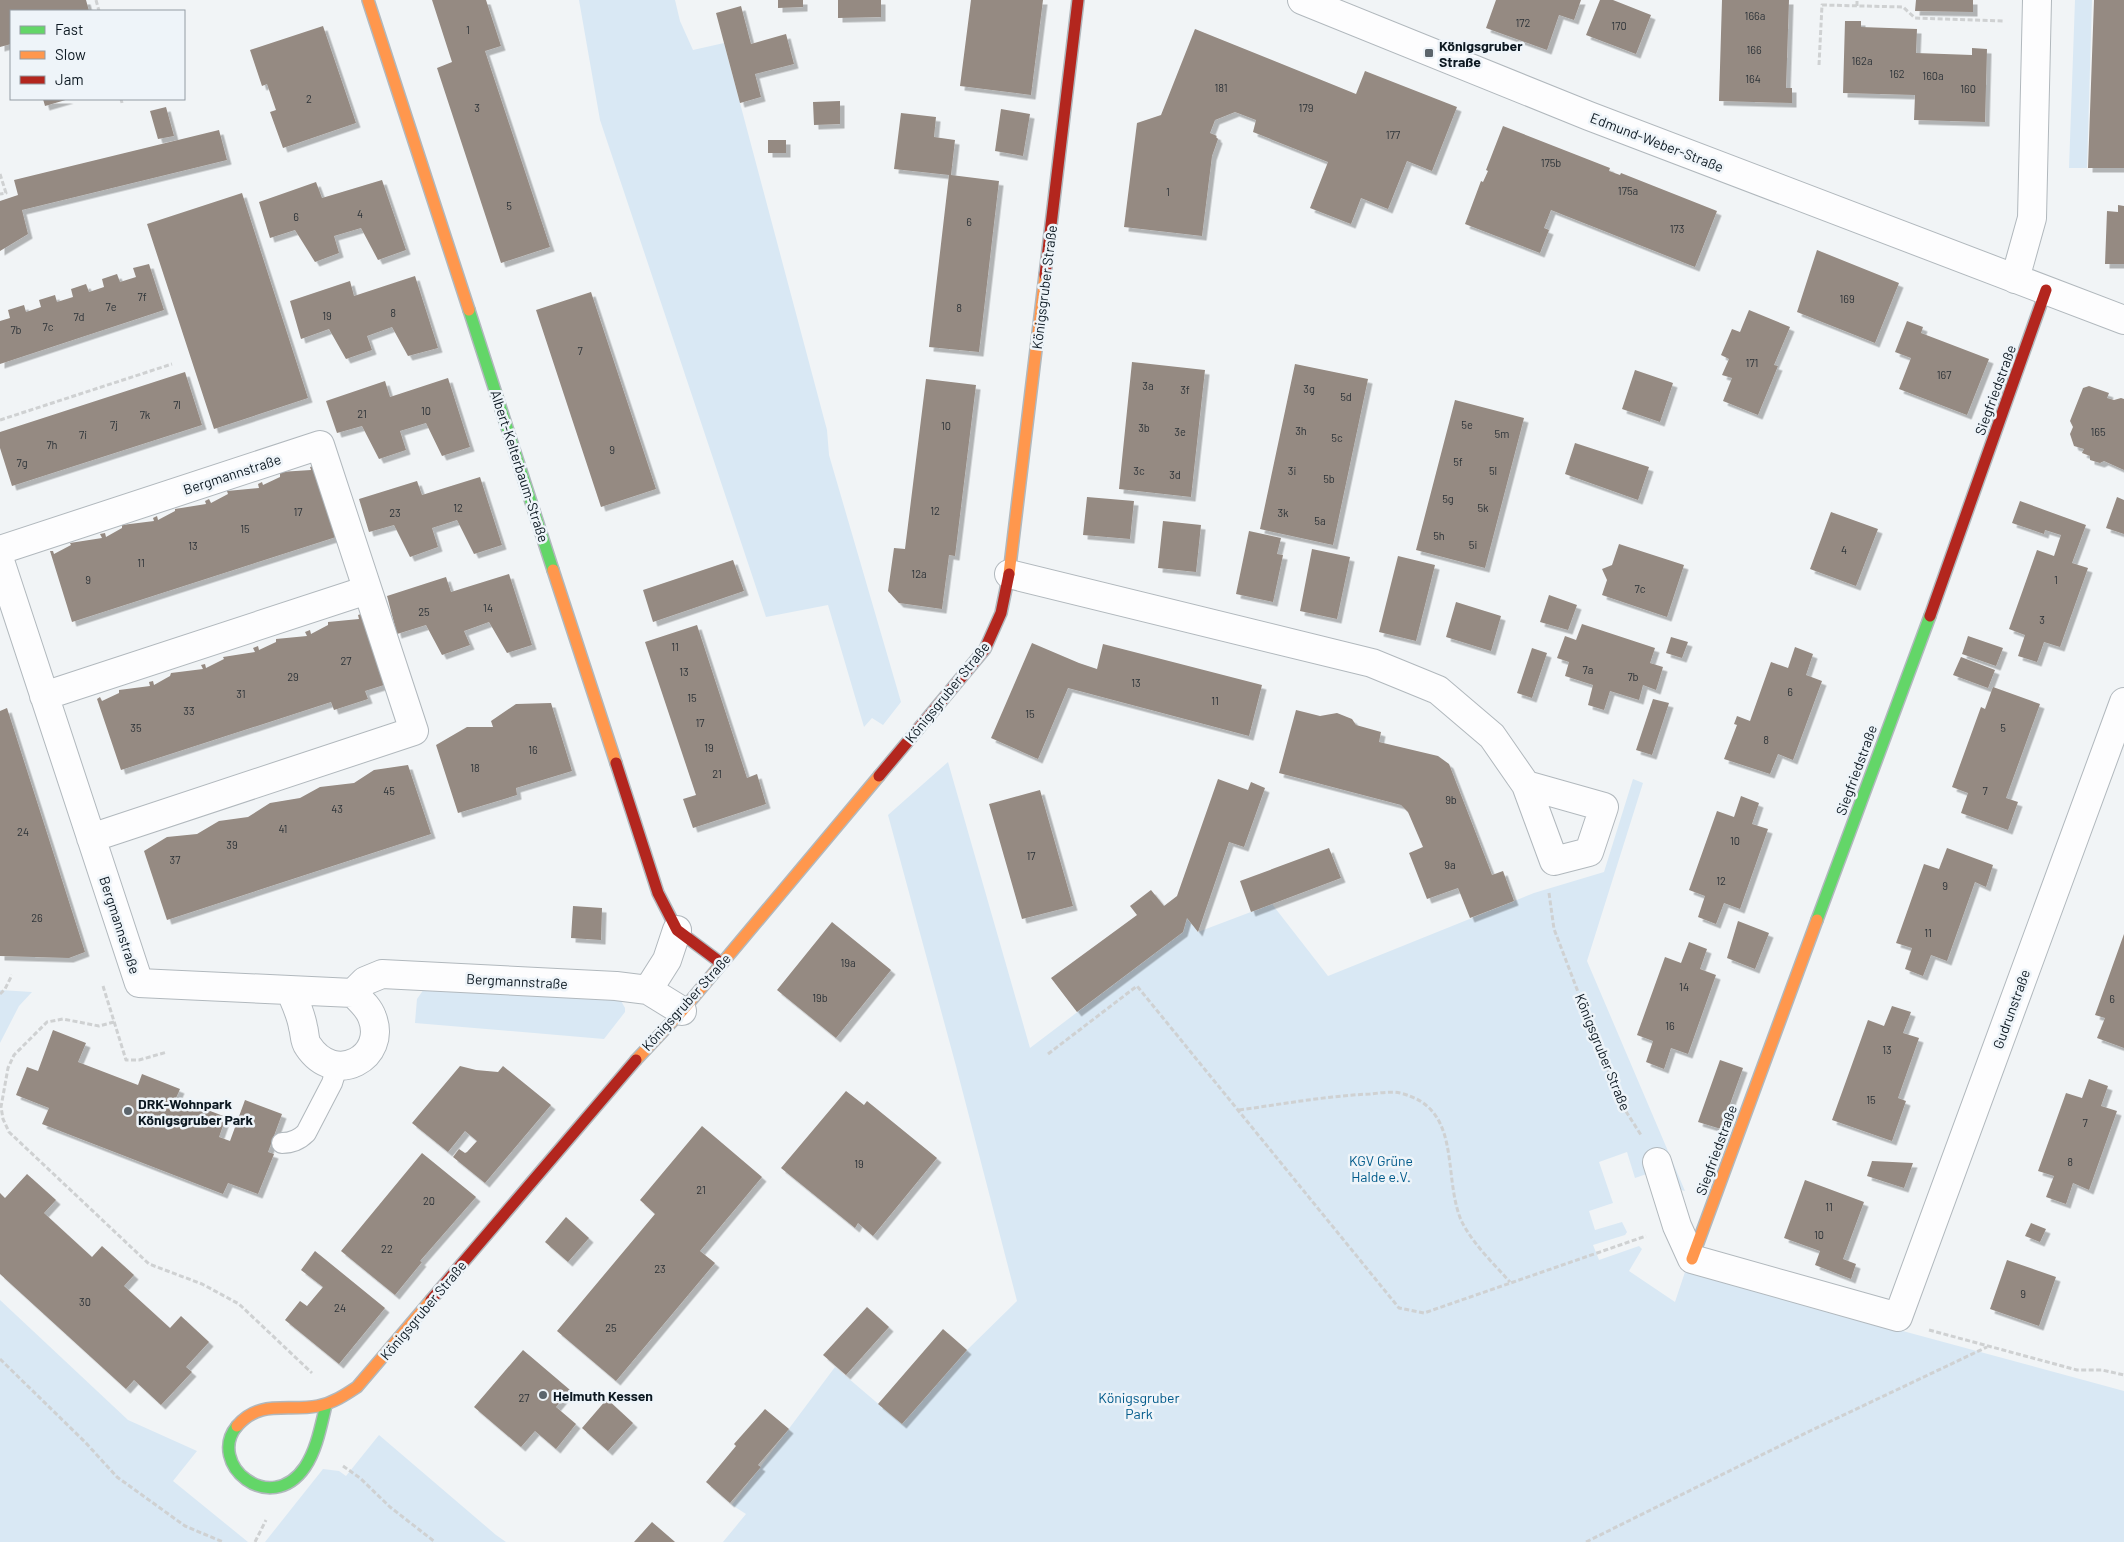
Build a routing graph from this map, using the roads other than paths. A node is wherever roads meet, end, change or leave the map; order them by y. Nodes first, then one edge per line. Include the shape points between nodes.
1 (368, 0) edge
2 (1078, 0) edge
3 (1302, 0) edge
4 (2037, 11) edge
5 (2015, 279) junction
6 (2046, 290) junction
7 (2124, 320) edge
8 (0, 550) edge
9 (0, 561) edge
10 (1010, 574) junction
11 (367, 590) junction
12 (44, 696) junction
13 (2124, 702) edge
14 (1526, 785) junction
15 (91, 838) junction
16 (677, 930) junction
17 (721, 963) junction
18 (290, 990) junction
19 (648, 990) junction
20 (353, 993) junction
21 (682, 1010) junction
22 (337, 1067) junction
23 (282, 1143) dead end
24 (1657, 1162) road end
25 (1692, 1259) junction
26 (326, 1405) junction

1 - 16 street, Albert-Kelterbaum-Straße via 658,893
2 - 10 street, Königsgruber Straße
3 - 5 street, Edmund-Weber-Straße via 1590,116
4 - 5 street via 2032,218
5 - 6 street, Edmund-Weber-Straße
6 - 7 street, Edmund-Weber-Straße
6 - 25 street, Siegfriedstraße via 1928,621
8 - 11 street, Bergmannstraße via 320,445
9 - 12 street, Bergmannstraße
10 - 14 street via 1362,660 1438,690 1492,736
10 - 17 street, Königsgruber Straße via 998,626 985,650
11 - 12 street
11 - 15 street, Bergmannstraße via 414,731
12 - 15 street, Bergmannstraße
13 - 25 street, Gudrunstraße via 1898,1317
14 - 14 street via 1604,807 1589,852 1554,861
15 - 18 street, Bergmannstraße via 139,983
16 - 17 street, Albert-Kelterbaum-Straße
16 - 19 street via 667,960
17 - 21 street, Königsgruber Straße
18 - 20 street, Bergmannstraße
18 - 22 street via 306,1044 319,1058
19 - 20 street, Bergmannstraße via 382,974 366,981
19 - 21 street, Bergmannstraße
20 - 22 street via 373,1018 374,1035 369,1051 356,1063
21 - 26 street, Königsgruber Straße via 638,1057 357,1387
22 - 23 lane via 306,1133 291,1143
24 - 25 street via 1677,1226
26 - 26 street, Königsgruber Straße via 262,1410 246,1416 234,1430 229,1447 232,1465 243,1480 259,1488 276,1489 293,1481 305,1468

